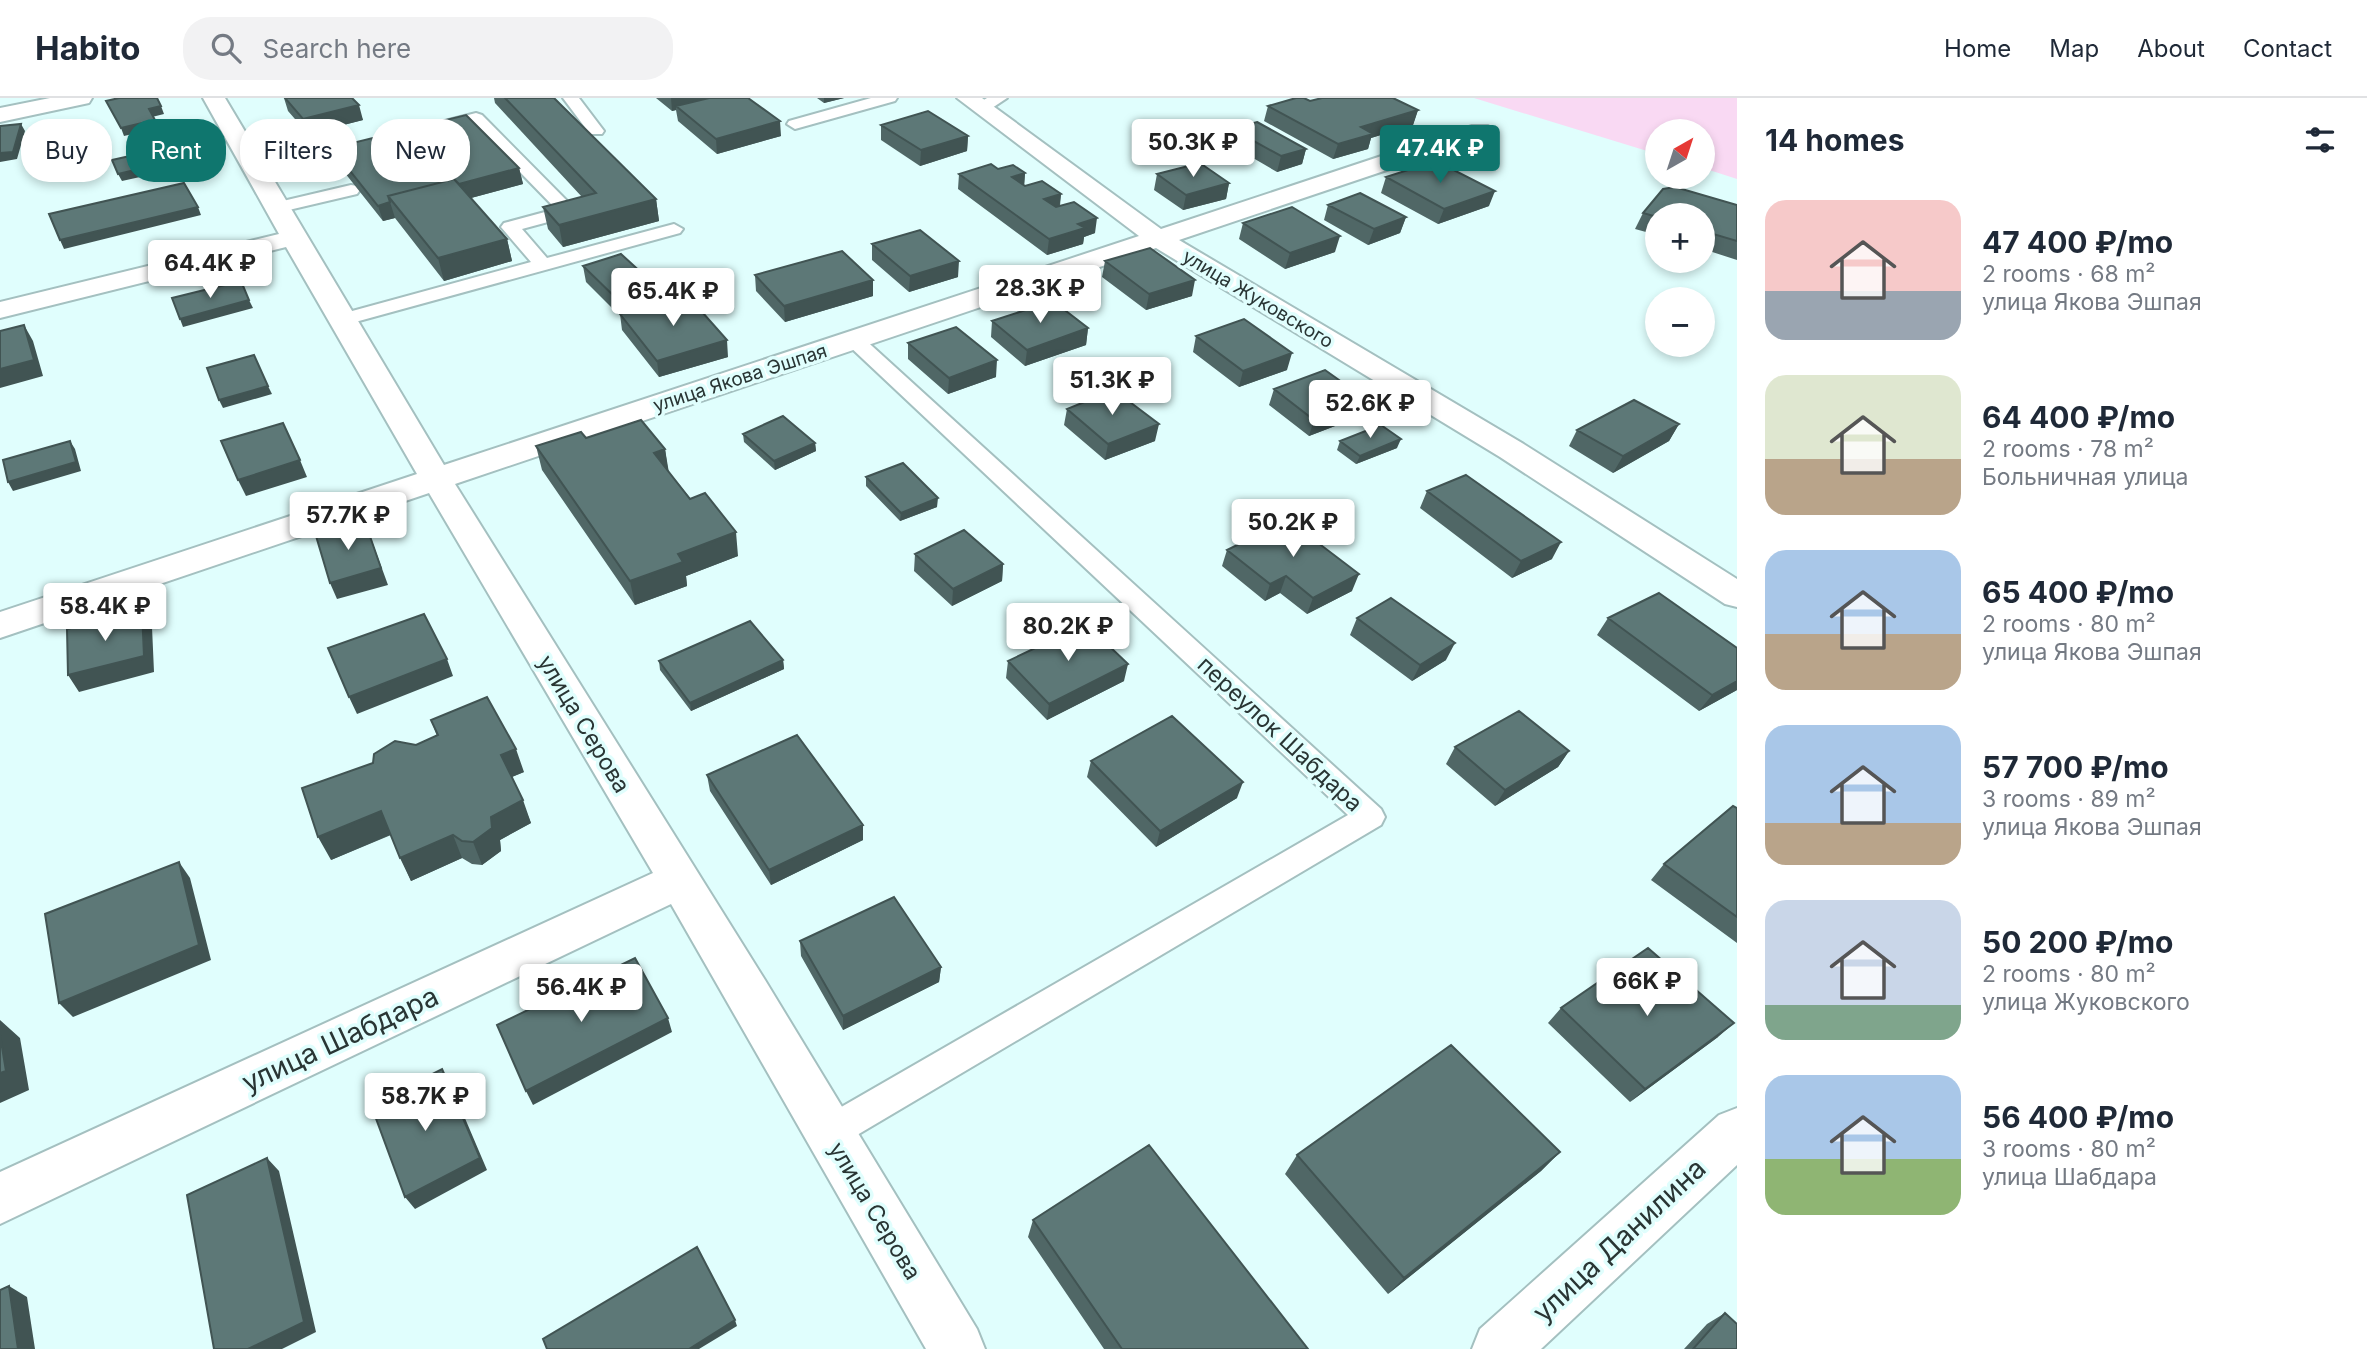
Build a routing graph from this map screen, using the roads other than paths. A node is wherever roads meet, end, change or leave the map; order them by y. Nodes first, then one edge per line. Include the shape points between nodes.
1 (81, 98) edge
2 (215, 98) edge
3 (571, 98) edge
4 (889, 98) edge
5 (983, 101) edge
6 (0, 115) edge
7 (470, 119) edge
8 (795, 124) dead end
9 (596, 131) dead end
10 (1480, 131) dead end
11 (351, 190) edge
12 (284, 223) junction
13 (674, 229) dead end
14 (1159, 239) junction
15 (543, 265) junction
16 (0, 310) edge
17 (341, 320) junction
18 (854, 340) junction
19 (435, 480) junction
20 (1737, 595) edge
21 (0, 625) edge
22 (680, 880) junction
23 (1737, 1132) edge
24 (830, 1133) junction
25 (0, 1198) edge
26 (957, 1349) edge
27 (1500, 1349) edge

1 - 6 street
2 - 12 street, улица Серова
3 - 9 lane
4 - 8 lane
5 - 14 street, улица Жуковского
7 - 15 lane via 476,118 568,211 510,227
10 - 14 street, улица Якова Эшпая
11 - 12 lane
12 - 16 street
12 - 17 street, улица Серова
13 - 15 lane
14 - 18 street, улица Якова Эшпая
14 - 20 street, улица Жуковского via 1511,450
15 - 17 lane
17 - 19 street, улица Серова
18 - 19 street, улица Якова Эшпая
18 - 24 lane, переулок Шабдара via 1370,817
19 - 21 street, улица Якова Эшпая
19 - 22 street, улица Серова
22 - 24 street, улица Серова
22 - 25 street, улица Шабдара
23 - 27 street, улица Данилина
24 - 26 street, улица Серова

